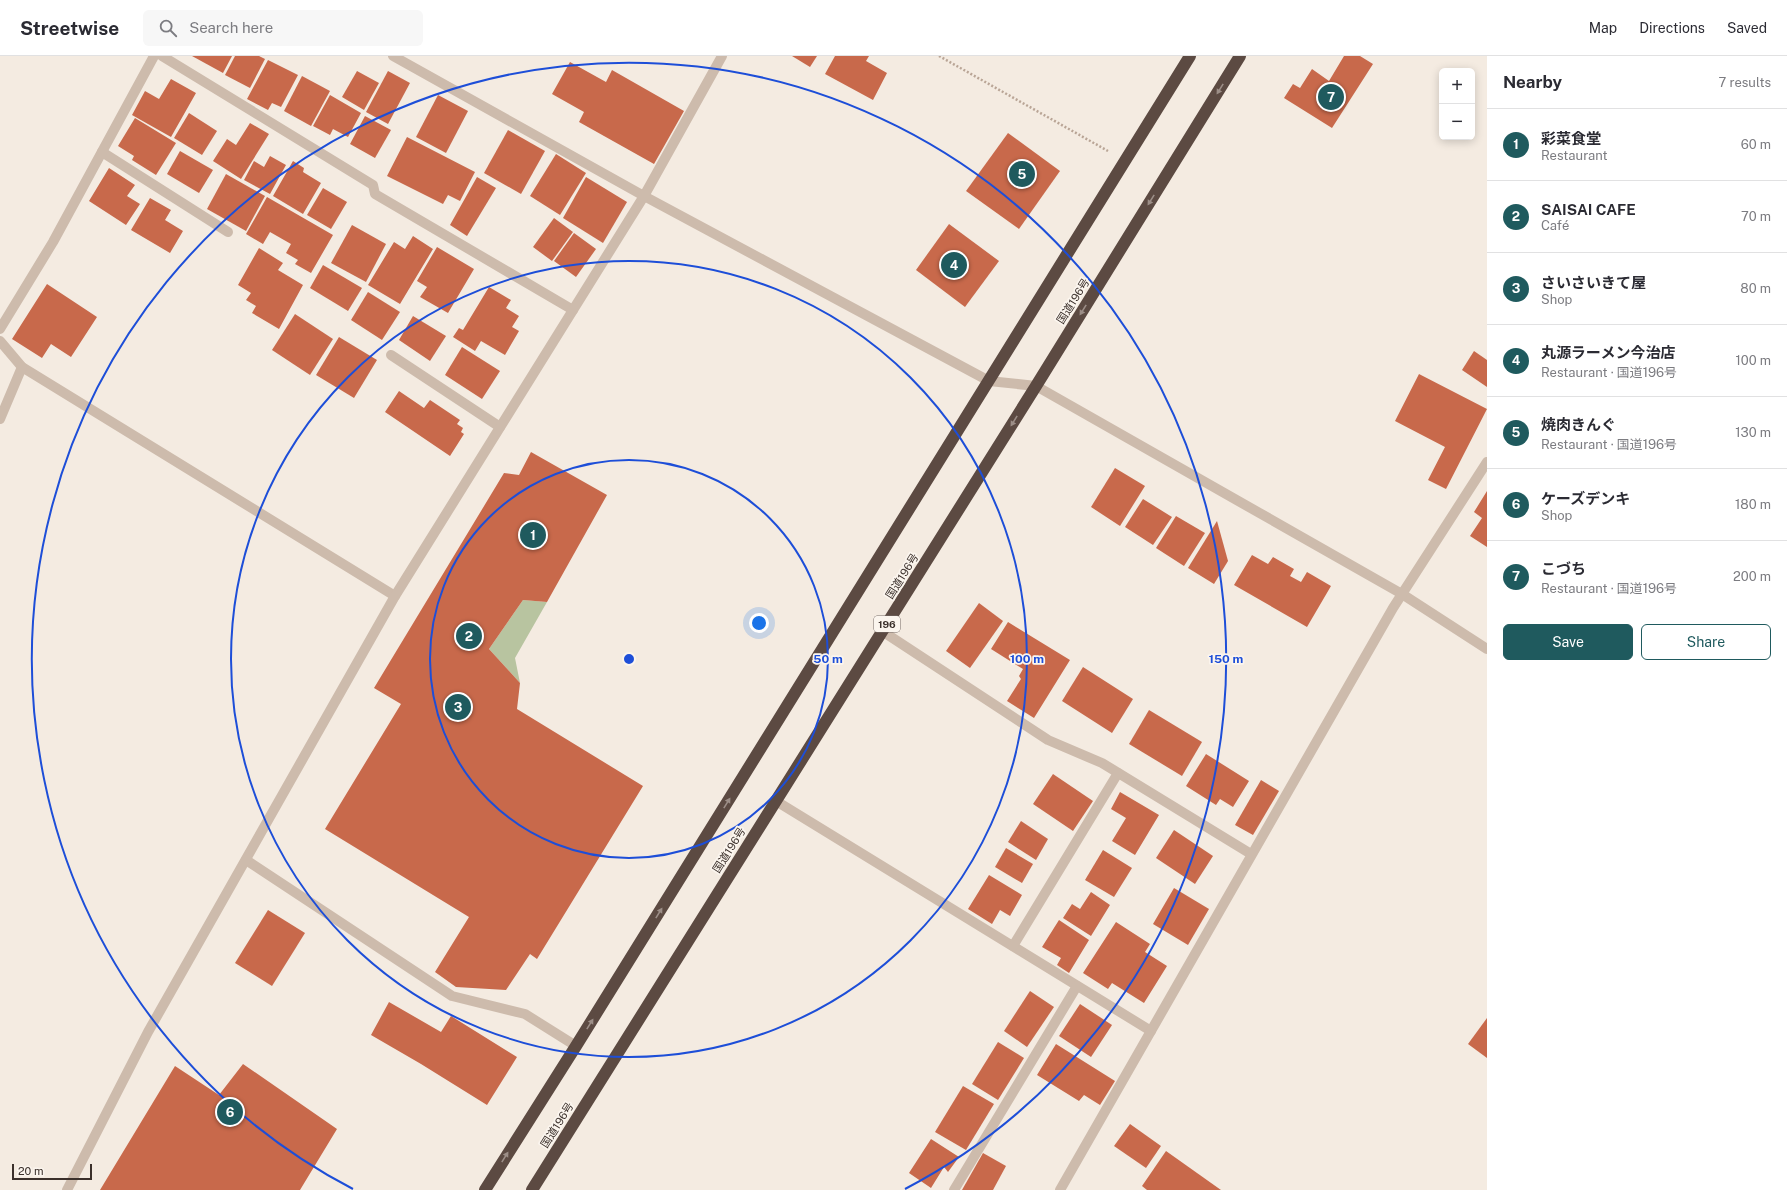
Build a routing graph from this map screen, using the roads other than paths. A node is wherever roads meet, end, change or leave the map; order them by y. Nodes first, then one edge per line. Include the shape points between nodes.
1 (154, 56) edge
2 (162, 56) edge
3 (393, 56) edge
4 (722, 56) edge
5 (1190, 56) edge
6 (1240, 56) edge
7 (102, 152) junction
8 (644, 196) junction
9 (228, 232) dead end
10 (573, 310) junction
11 (0, 329) edge
12 (0, 340) edge
13 (391, 355) dead end
14 (22, 367) junction
15 (989, 381) junction
16 (1036, 386) junction
17 (0, 419) edge
18 (500, 427) junction
19 (1487, 462) edge
20 (1402, 594) junction
21 (395, 596) junction
22 (882, 631) junction
23 (1487, 649) edge
24 (1118, 773) junction
25 (776, 801) junction
26 (1251, 854) junction
27 (246, 860) junction
28 (1013, 946) junction
29 (1077, 986) junction
30 (1151, 1031) junction
31 (576, 1046) junction
32 (67, 1190) edge
33 (484, 1190) edge
34 (532, 1190) edge
35 (954, 1190) edge
36 (1060, 1190) edge

1 - 7 street
2 - 10 street via 373,185 375,194
3 - 8 street
4 - 8 street
5 - 15 highway
6 -> 16 highway, 国道196号 / 196
7 - 9 street
7 - 11 street via 53,242
8 - 10 street
8 - 15 street
10 - 18 street
12 - 14 street
13 - 18 street
14 - 17 street
14 - 21 street
15 - 16 street
31 -> 15 highway
16 - 20 street
16 -> 22 highway, 国道196号 / 196
18 - 21 street
19 - 20 street
20 - 23 street
20 - 26 street
21 - 27 street
22 - 24 street via 1048,740 1102,763
22 - 25 highway, 国道196号 / 196
24 - 26 street
24 - 28 street
25 - 28 street
25 - 34 highway, 国道196号 / 196
26 - 30 street
27 - 31 street via 452,996 526,1014
27 - 32 street via 148,1032
28 - 29 street
29 - 30 street
29 - 35 street
30 - 36 street
33 -> 31 highway

